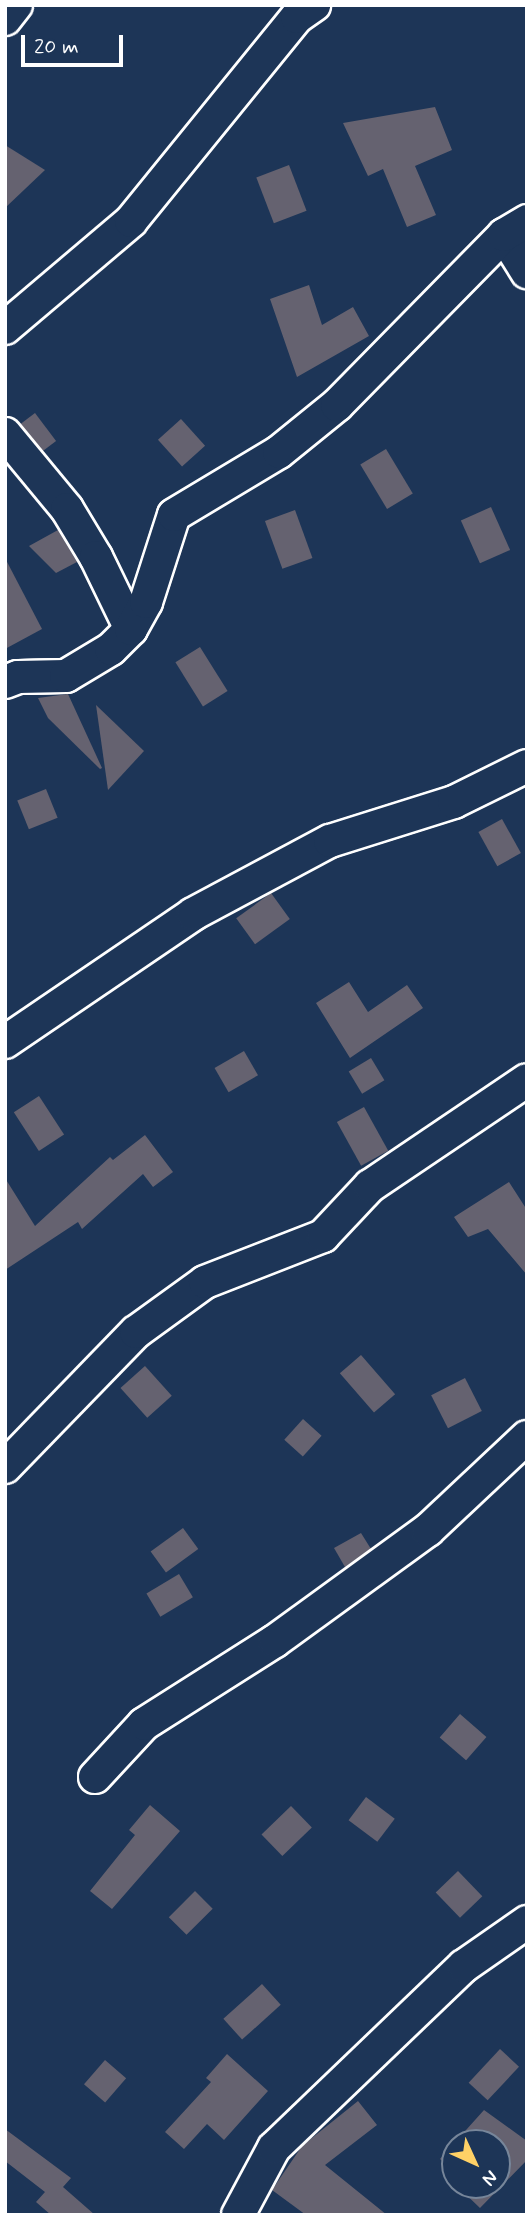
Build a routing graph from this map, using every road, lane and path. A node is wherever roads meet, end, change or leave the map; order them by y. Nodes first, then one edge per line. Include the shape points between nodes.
1 (16, 5) edge
2 (314, 5) edge
3 (5, 19) edge
4 (515, 228) edge
5 (527, 272) edge
6 (5, 328) edge
7 (5, 434) edge
8 (131, 629) junction
9 (5, 682) edge
10 (527, 766) edge
11 (5, 1042) edge
12 (527, 1080) edge
13 (527, 1437) edge
14 (5, 1467) edge
15 (95, 1777) dead end
16 (527, 1922) edge
17 (238, 2215) edge

1 - 3 street
2 - 6 street via 297,17 131,221
4 - 5 street
4 - 8 street via 337,405 279,452 174,515 146,601
7 - 8 street via 66,509 96,556
8 - 9 street via 111,649 66,676 18,677
10 - 11 street via 454,802 330,841 192,914
12 - 14 street via 370,1186 323,1236 205,1282 136,1332
13 - 15 street via 428,1530 275,1641 144,1724
16 - 17 street via 464,1966 284,2138

